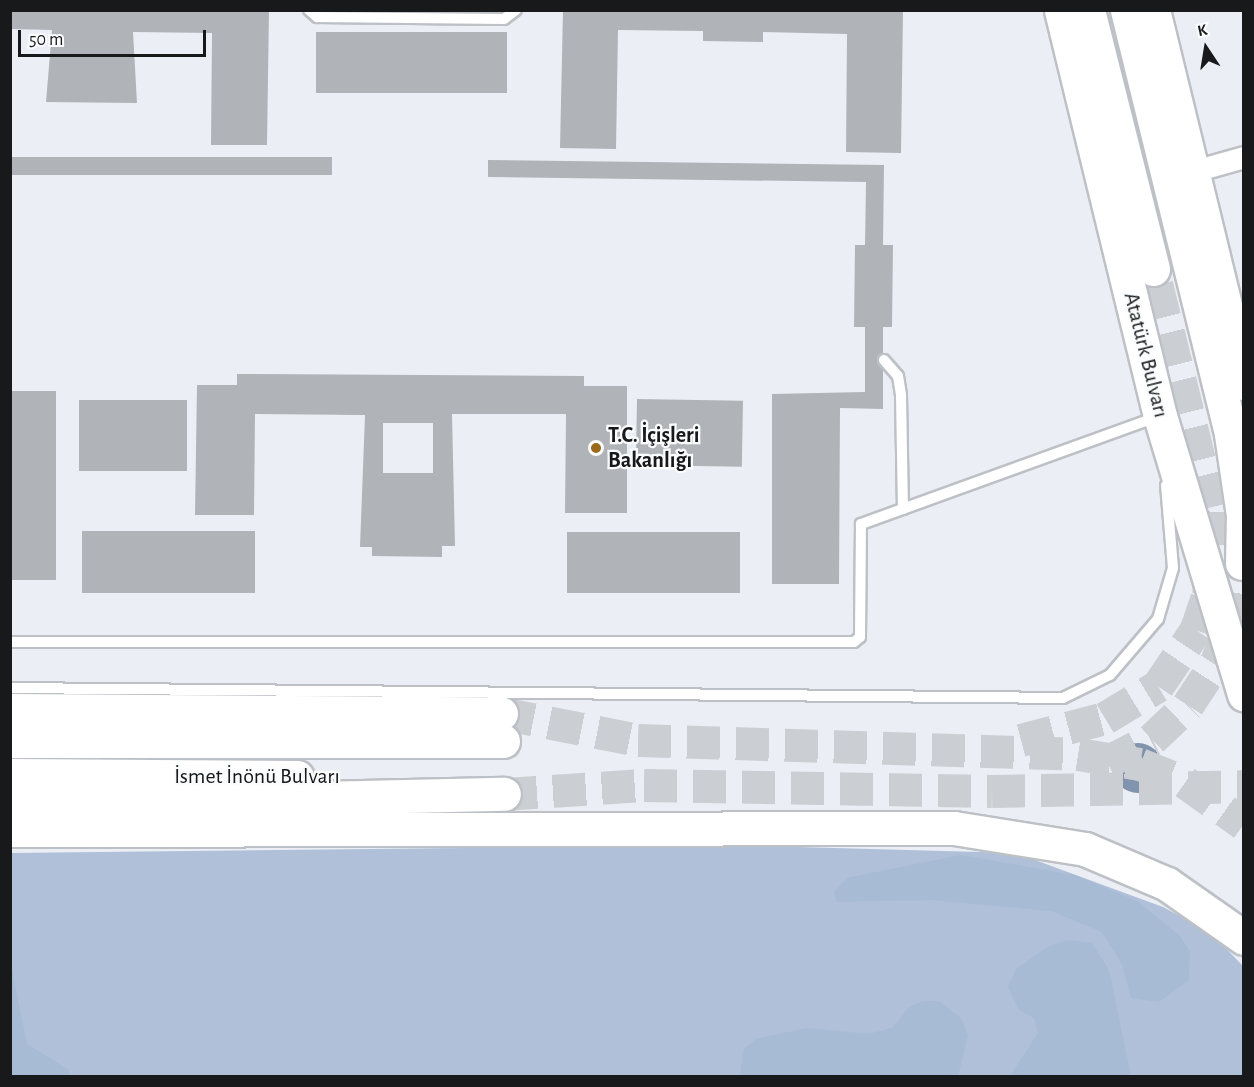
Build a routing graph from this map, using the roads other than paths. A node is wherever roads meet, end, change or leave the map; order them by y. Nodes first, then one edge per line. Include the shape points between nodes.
1 (309, 10) edge
2 (516, 10) edge
3 (1061, 10) edge
4 (1088, 10) edge
5 (1127, 10) edge
6 (1153, 10) edge
7 (1244, 157) edge
8 (1194, 171) junction
9 (1154, 269) tunnel mouth
10 (885, 360) dead end
11 (1244, 383) edge
12 (1160, 416) junction
13 (903, 508) junction
14 (1242, 562) edge
15 (10, 642) edge
16 (10, 688) edge
17 (1244, 695) edge
18 (10, 710) edge
19 (10, 741) edge
20 (10, 775) edge
21 (10, 805) edge
22 (10, 830) edge
23 (1244, 938) edge

1 - 2 lane via 317,17 504,19
3 - 12 main road, Atatürk Bulvarı
4 - 9 main road
5 - 14 main road via 1231,434 1243,515
6 - 8 main road
7 - 8 street
8 - 11 main road
10 - 13 lane via 898,376 901,396
12 - 13 lane
12 - 16 lane via 1173,568 1158,619 1110,675 1064,699 1031,702 530,691
12 - 17 main road, Atatürk Bulvarı
13 - 15 lane via 861,524 860,637 854,642
18 - 19 main road, İsmet İnönü Bulvarı via 502,727
20 - 21 main road, İsmet İnönü Bulvarı via 504,786
22 - 23 main road via 954,828 1085,849 1167,884

